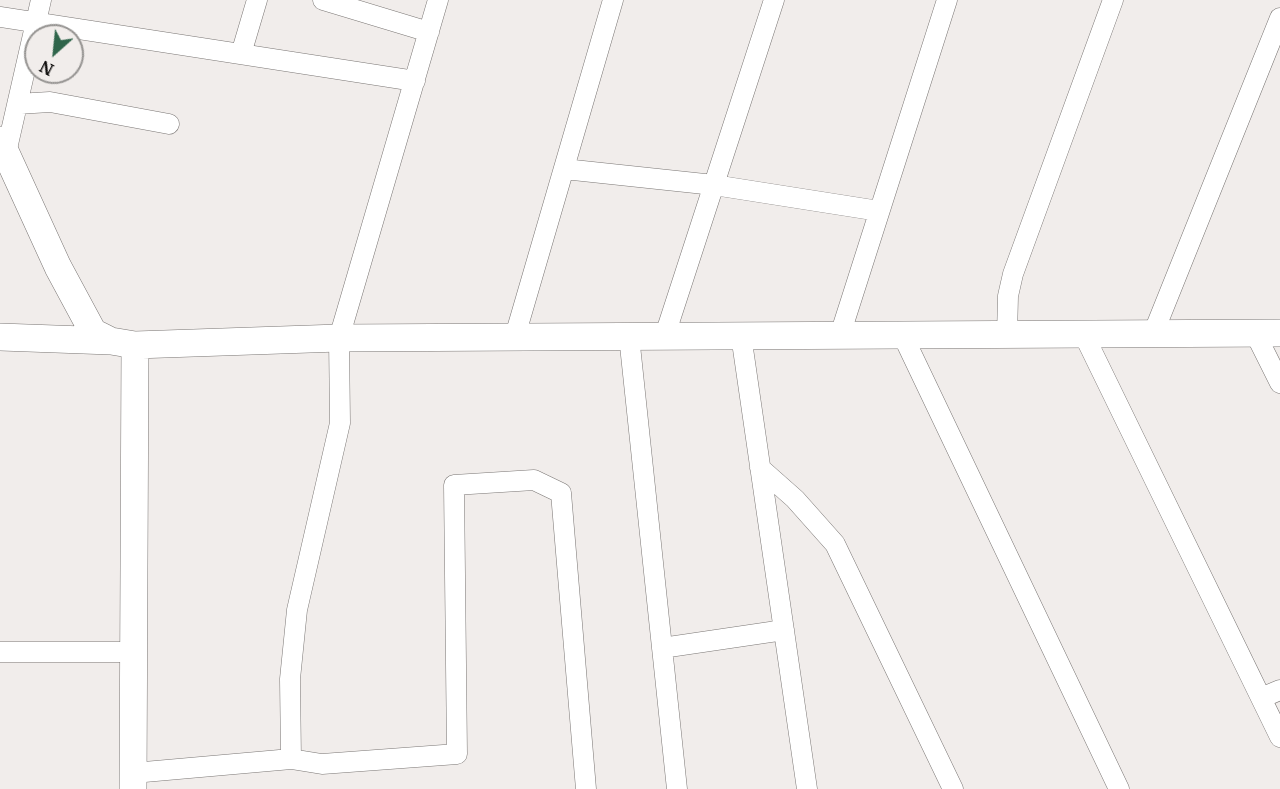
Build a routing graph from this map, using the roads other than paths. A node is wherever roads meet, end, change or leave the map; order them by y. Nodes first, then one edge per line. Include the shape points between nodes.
1 (41, 0) edge
2 (257, 0) edge
3 (323, 0) edge
4 (438, 0) edge
5 (613, 0) edge
6 (774, 0) edge
7 (946, 0) edge
8 (1113, 0) edge
9 (0, 17) edge
10 (1280, 18) edge
11 (36, 22) junction
12 (429, 32) junction
13 (242, 54) junction
14 (415, 81) junction
15 (17, 104) junction
16 (169, 124) dead end
17 (3, 147) edge
18 (564, 169) junction
19 (714, 185) junction
20 (879, 211) junction
21 (1267, 333) edge
22 (1153, 334) junction
23 (665, 335) junction
24 (741, 335) junction
25 (840, 335) junction
26 (1084, 335) junction
27 (515, 336) junction
28 (629, 336) junction
29 (903, 336) junction
30 (1007, 336) junction
31 (0, 337) edge
32 (339, 338) junction
33 (123, 343) junction
34 (1280, 383) edge
35 (760, 468) junction
36 (784, 630) junction
37 (662, 648) junction
38 (0, 652) edge
39 (134, 652) junction
40 (1280, 690) edge
41 (1261, 698) junction
42 (1280, 737) edge
43 (291, 759) junction
44 (133, 781) edge
45 (586, 789) edge
46 (677, 789) edge
47 (807, 789) edge
48 (953, 789) edge
49 (1119, 789) edge

1 - 11 street
2 - 13 street
3 - 12 street
4 - 12 street
5 - 18 street
6 - 19 street
7 - 20 street
8 - 30 street via 1013,274
9 - 11 street
10 - 22 street
11 - 13 street
11 - 15 street
12 - 14 street
13 - 14 street
14 - 32 street
15 - 16 street via 50,102
15 - 17 street
17 - 33 main road via 93,332
18 - 19 street
18 - 27 street
19 - 20 street
19 - 23 street
20 - 25 street
21 - 22 main road
21 - 34 street
22 - 26 main road
23 - 24 main road
23 - 28 main road
24 - 25 main road
24 - 35 street
25 - 29 main road
26 - 30 main road
26 - 41 street
27 - 28 main road
27 - 32 main road
28 - 37 street
29 - 30 main road
29 - 49 street
31 - 33 main road
32 - 33 main road
32 - 43 street via 340,423 297,610 290,679
33 - 39 main road
35 - 36 street
35 - 48 street via 795,499 835,544
36 - 37 street
36 - 47 street
37 - 46 street
38 - 39 street
39 - 44 main road
40 - 41 street
41 - 42 street
43 - 44 street
43 - 45 street via 322,764 457,754 454,485 534,480 561,493

